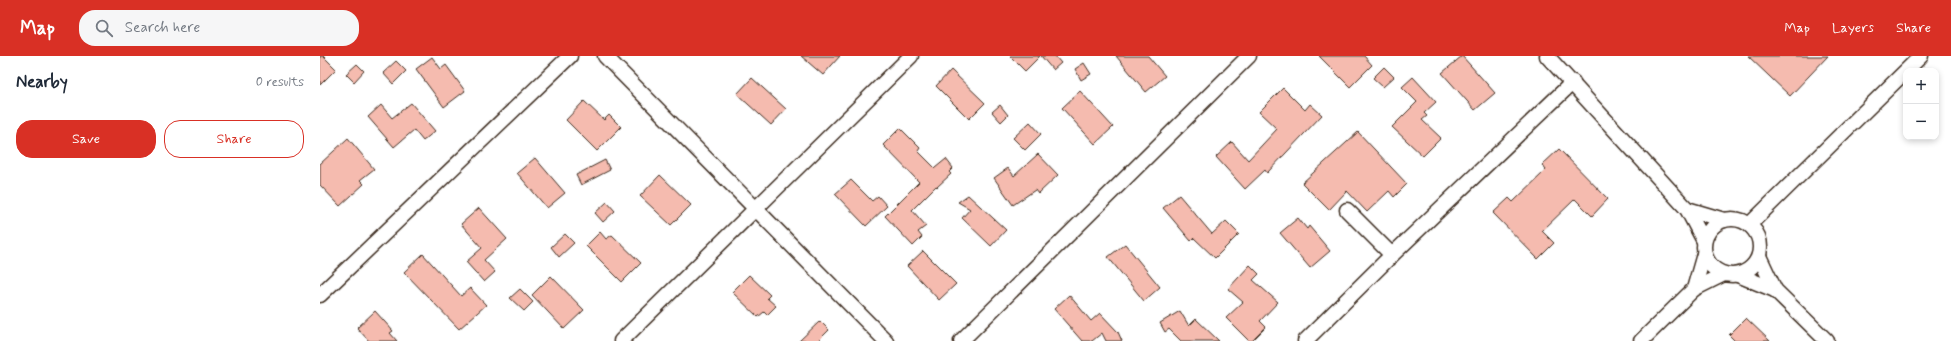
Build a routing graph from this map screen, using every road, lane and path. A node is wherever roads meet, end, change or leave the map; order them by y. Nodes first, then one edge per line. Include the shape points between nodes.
1 (570, 56) edge
2 (605, 56) edge
3 (911, 56) edge
4 (1249, 56) edge
5 (1547, 56) edge
6 (1921, 56) edge
7 (1573, 82) junction
8 (1687, 209) junction
9 (755, 210) junction
10 (1347, 210) dead end
11 (1724, 220) junction
12 (1750, 224) junction
13 (1704, 247) junction
14 (1392, 255) junction
15 (1759, 256) junction
16 (1731, 275) junction
17 (1694, 288) junction
18 (1776, 290) junction
19 (320, 295) edge
20 (621, 341) edge
21 (886, 341) edge
22 (961, 341) edge
23 (1305, 341) edge
24 (1640, 341) edge
25 (1827, 341) edge

1 - 19 street
2 - 9 street
3 - 9 street
4 - 22 street
5 - 7 street
6 - 12 street
7 - 8 street
7 - 14 street
8 - 11 street
8 - 13 street
9 - 20 street
9 - 21 street
10 - 14 street
11 - 12 street via 1742,220
11 - 13 street via 1711,228
12 - 15 street via 1760,238
13 - 16 street via 1708,263 1715,270
13 - 17 street
14 - 23 street
15 - 16 street via 1747,271
15 - 18 street
16 - 17 street
16 - 18 street
17 - 24 street
18 - 25 street

